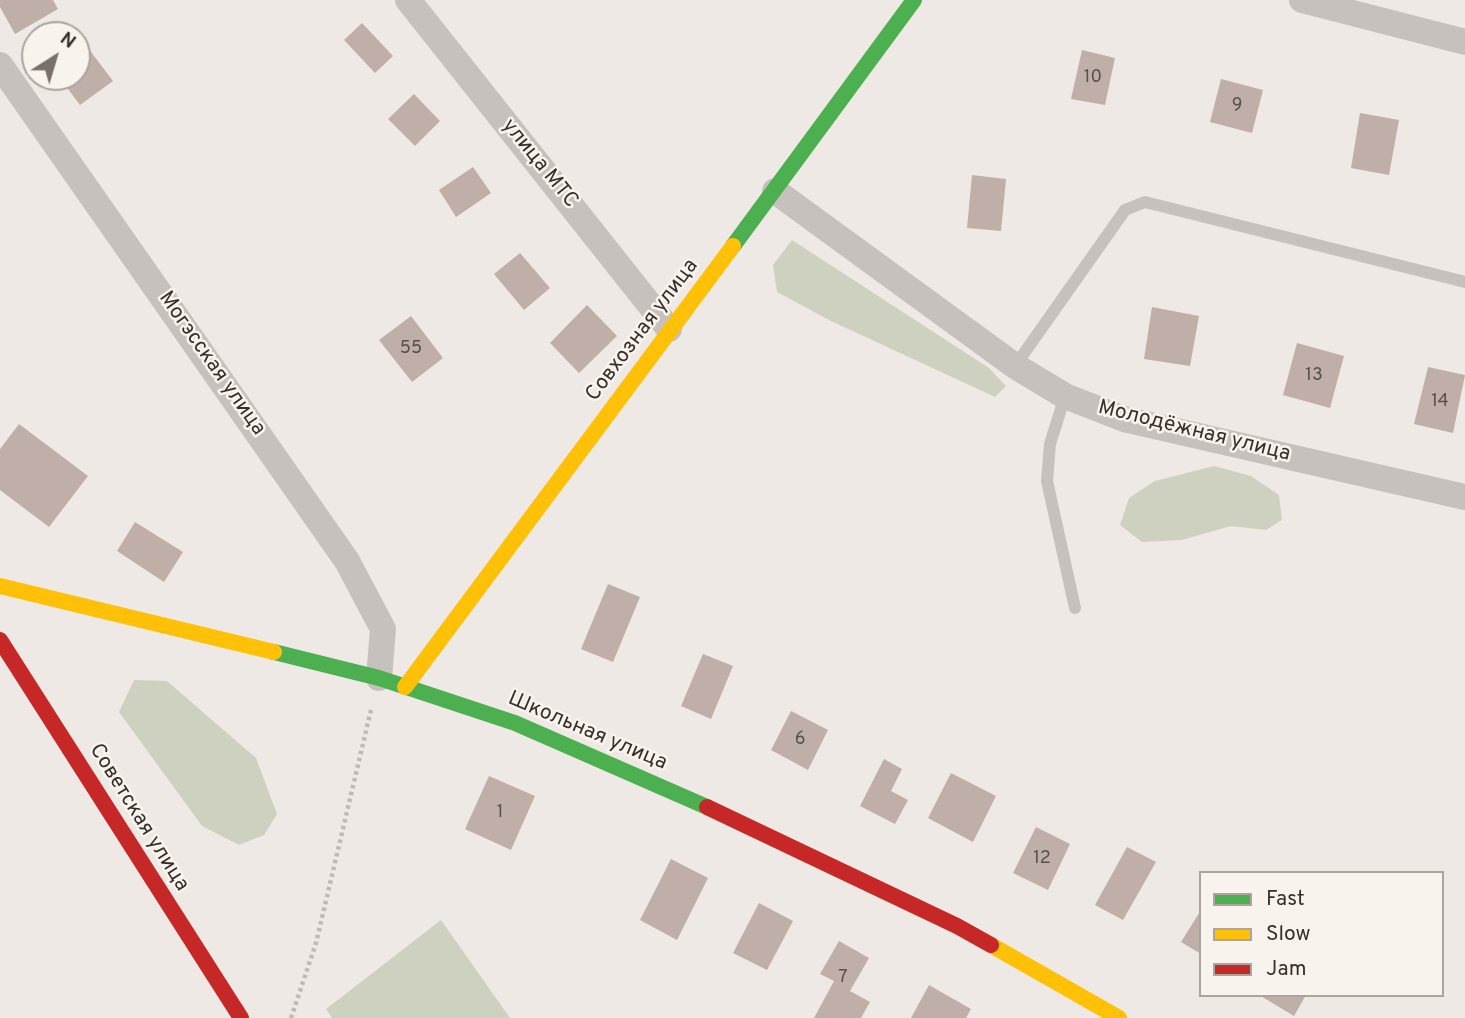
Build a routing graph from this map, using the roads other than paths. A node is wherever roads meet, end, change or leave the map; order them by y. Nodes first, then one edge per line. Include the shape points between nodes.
1 (408, 0) edge
2 (914, 0) edge
3 (1302, 0) edge
4 (1465, 42) edge
5 (0, 65) edge
6 (775, 191) junction
7 (1465, 282) edge
8 (669, 329) junction
9 (1015, 366) junction
10 (1065, 396) junction
11 (1465, 497) edge
12 (0, 586) edge
13 (1075, 608) dead end
14 (0, 640) edge
15 (379, 678) junction
16 (405, 687) junction
17 (241, 1018) edge
18 (1119, 1018) edge

1 - 8 street, улица МТС
2 - 6 street, Совхозная улица
3 - 4 street
5 - 15 street, Могэсская улица via 347,561 383,629
6 - 8 street, Совхозная улица
6 - 9 street, Молодёжная улица
7 - 9 lane via 1145,202 1125,210
8 - 16 street, Совхозная улица
9 - 10 street, Молодёжная улица
10 - 11 street, Молодёжная улица via 1124,419
10 - 13 lane via 1050,444 1048,481
12 - 15 street, Школьная улица
14 - 17 street, Советская улица
15 - 16 street, Школьная улица
16 - 18 street, Школьная улица via 516,723 682,795 957,926

